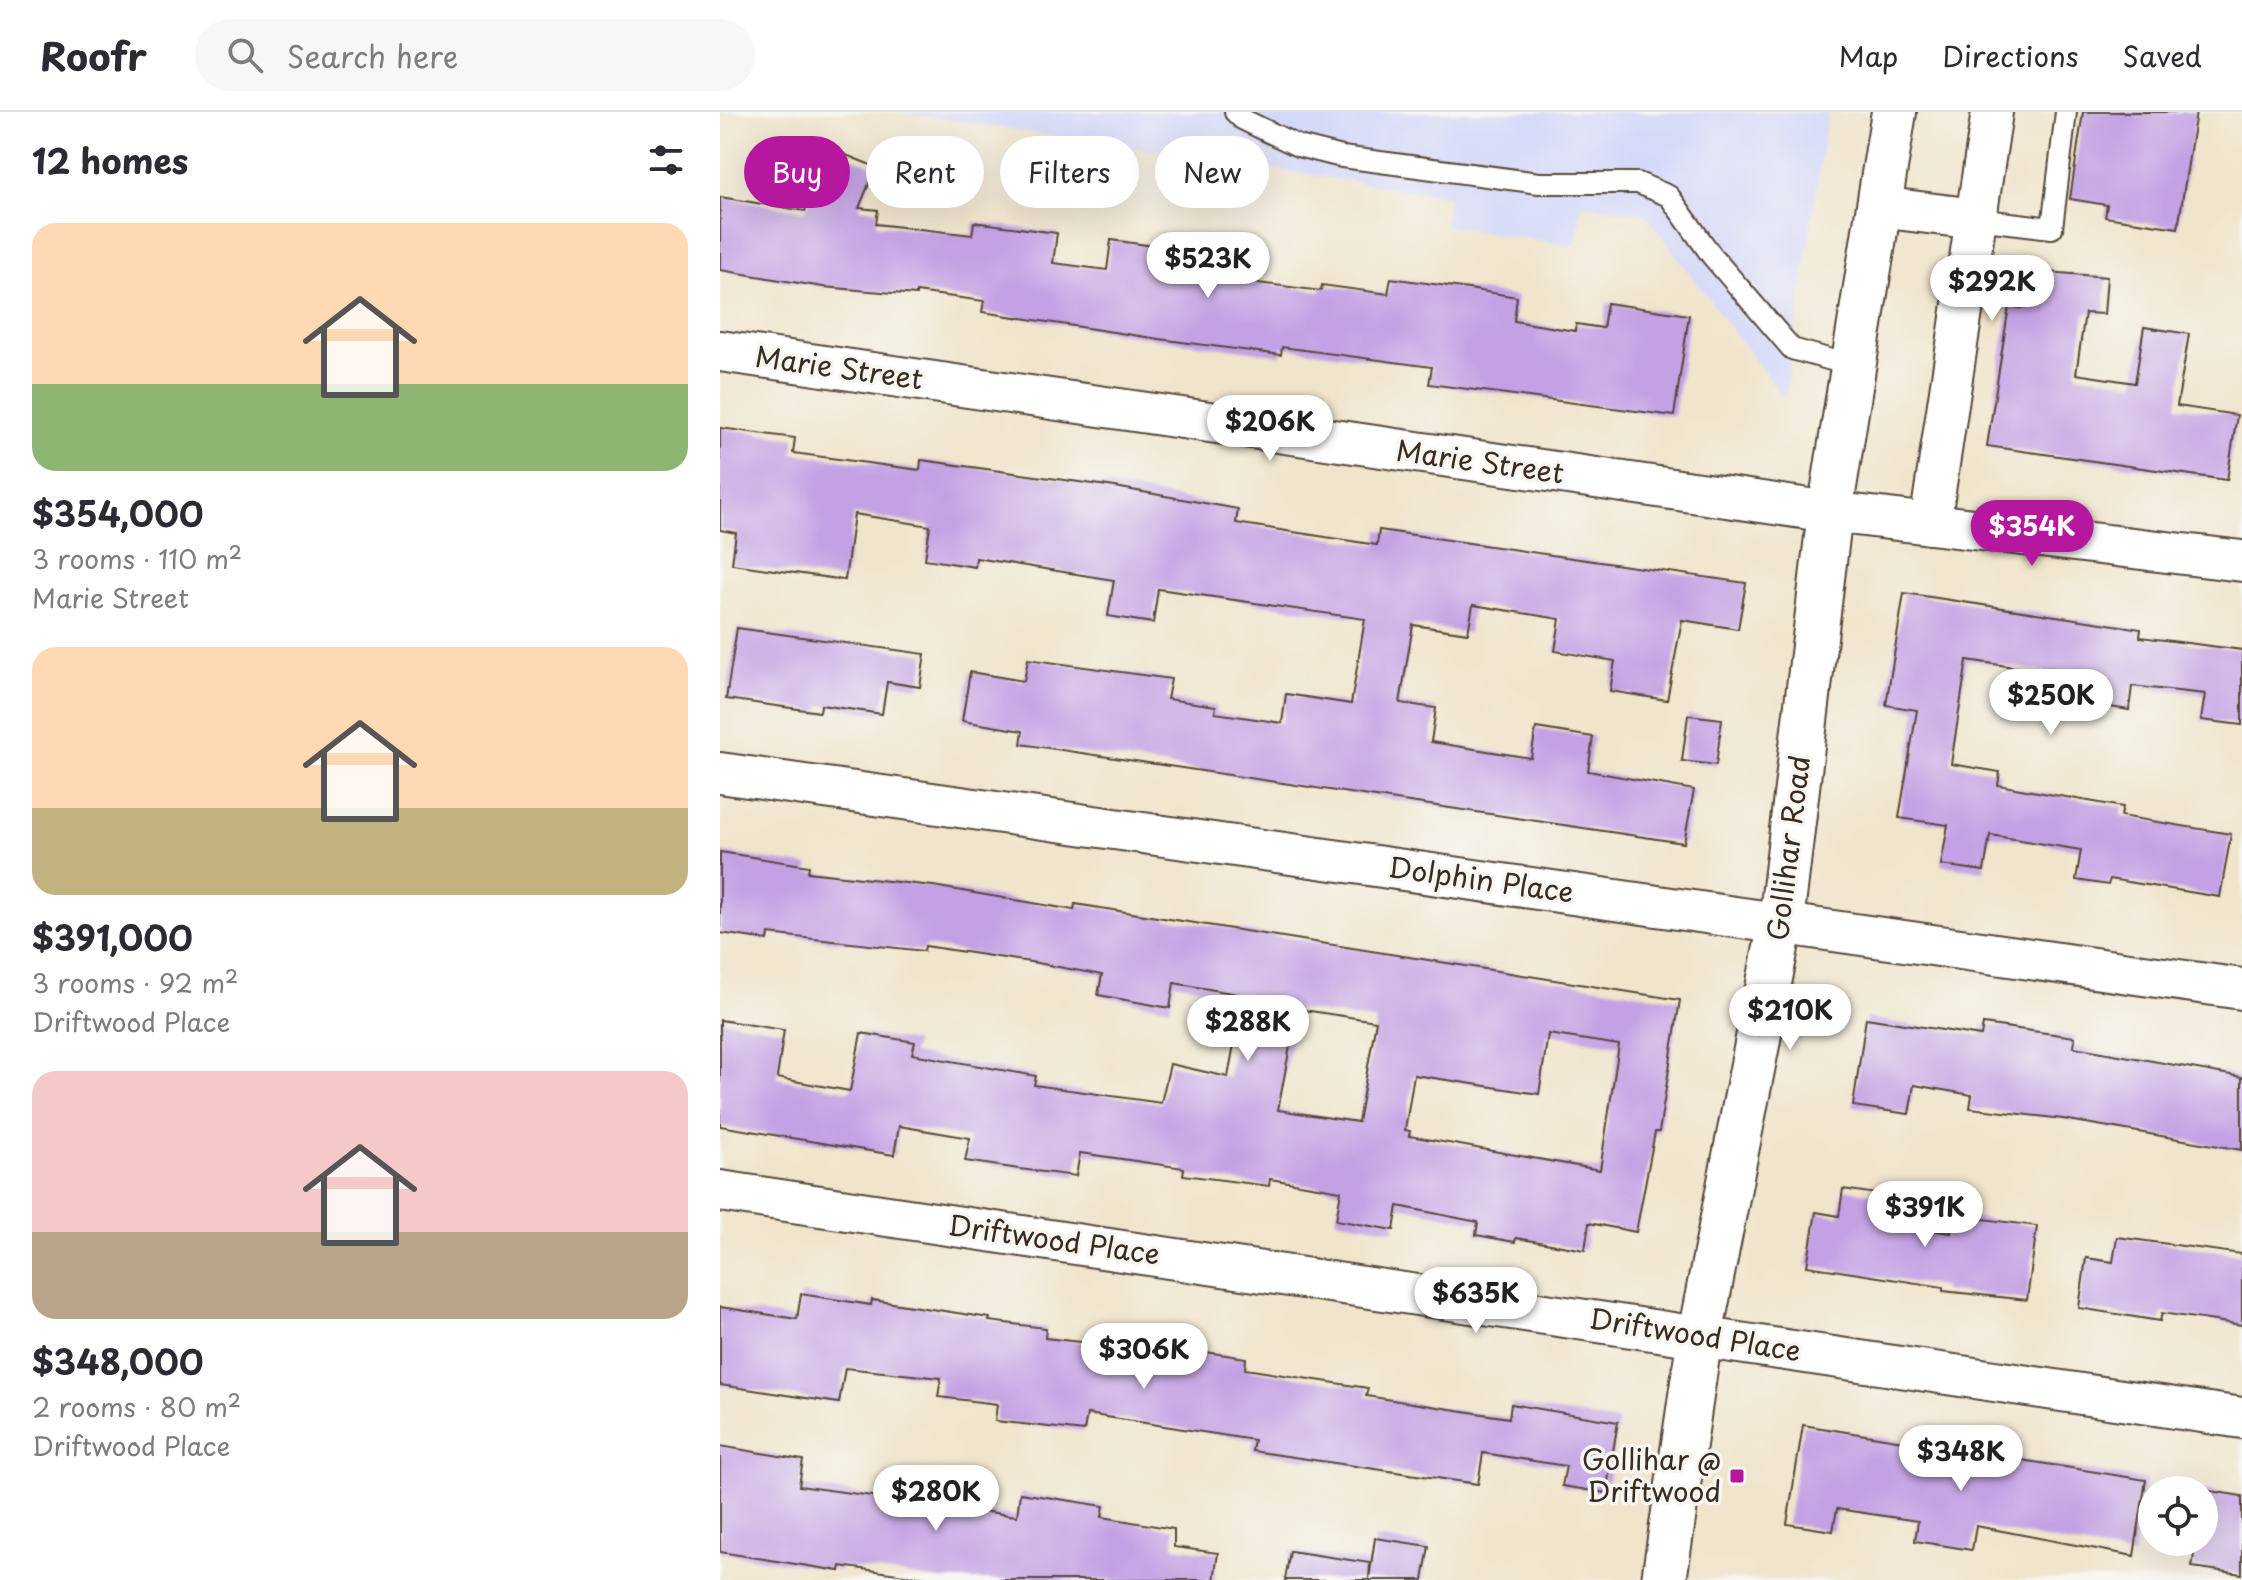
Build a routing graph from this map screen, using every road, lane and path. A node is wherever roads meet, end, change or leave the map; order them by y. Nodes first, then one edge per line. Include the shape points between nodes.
1 (1235, 112) edge
2 (1894, 112) edge
3 (1992, 112) edge
4 (2066, 112) edge
5 (1879, 207) junction
6 (1976, 219) junction
7 (720, 351) edge
8 (1853, 366) junction
9 (1830, 512) junction
10 (1930, 524) junction
11 (2242, 561) edge
12 (720, 773) edge
13 (1781, 922) junction
14 (2242, 989) edge
15 (720, 1191) edge
16 (1700, 1335) junction
17 (2242, 1418) edge
18 (1664, 1580) edge

1 - 8 lane via 1298,146 1342,157 1539,183 1638,183 1669,196 1712,256 1792,349
2 - 5 main road, Gollihar Road
3 - 6 street
4 - 6 lane via 2052,228
5 - 6 street
5 - 8 main road, Gollihar Road
6 - 10 street
7 - 9 street, Marie Street
8 - 9 main road, Gollihar Road
9 - 10 street, Marie Street
9 - 13 main road, Gollihar Road
10 - 11 street, Marie Street
12 - 13 street, Dolphin Place
13 - 14 street, Dolphin Place
13 - 16 main road, Gollihar Road
15 - 16 street, Driftwood Place
16 - 17 street, Driftwood Place
16 - 18 main road, Gollihar Road

